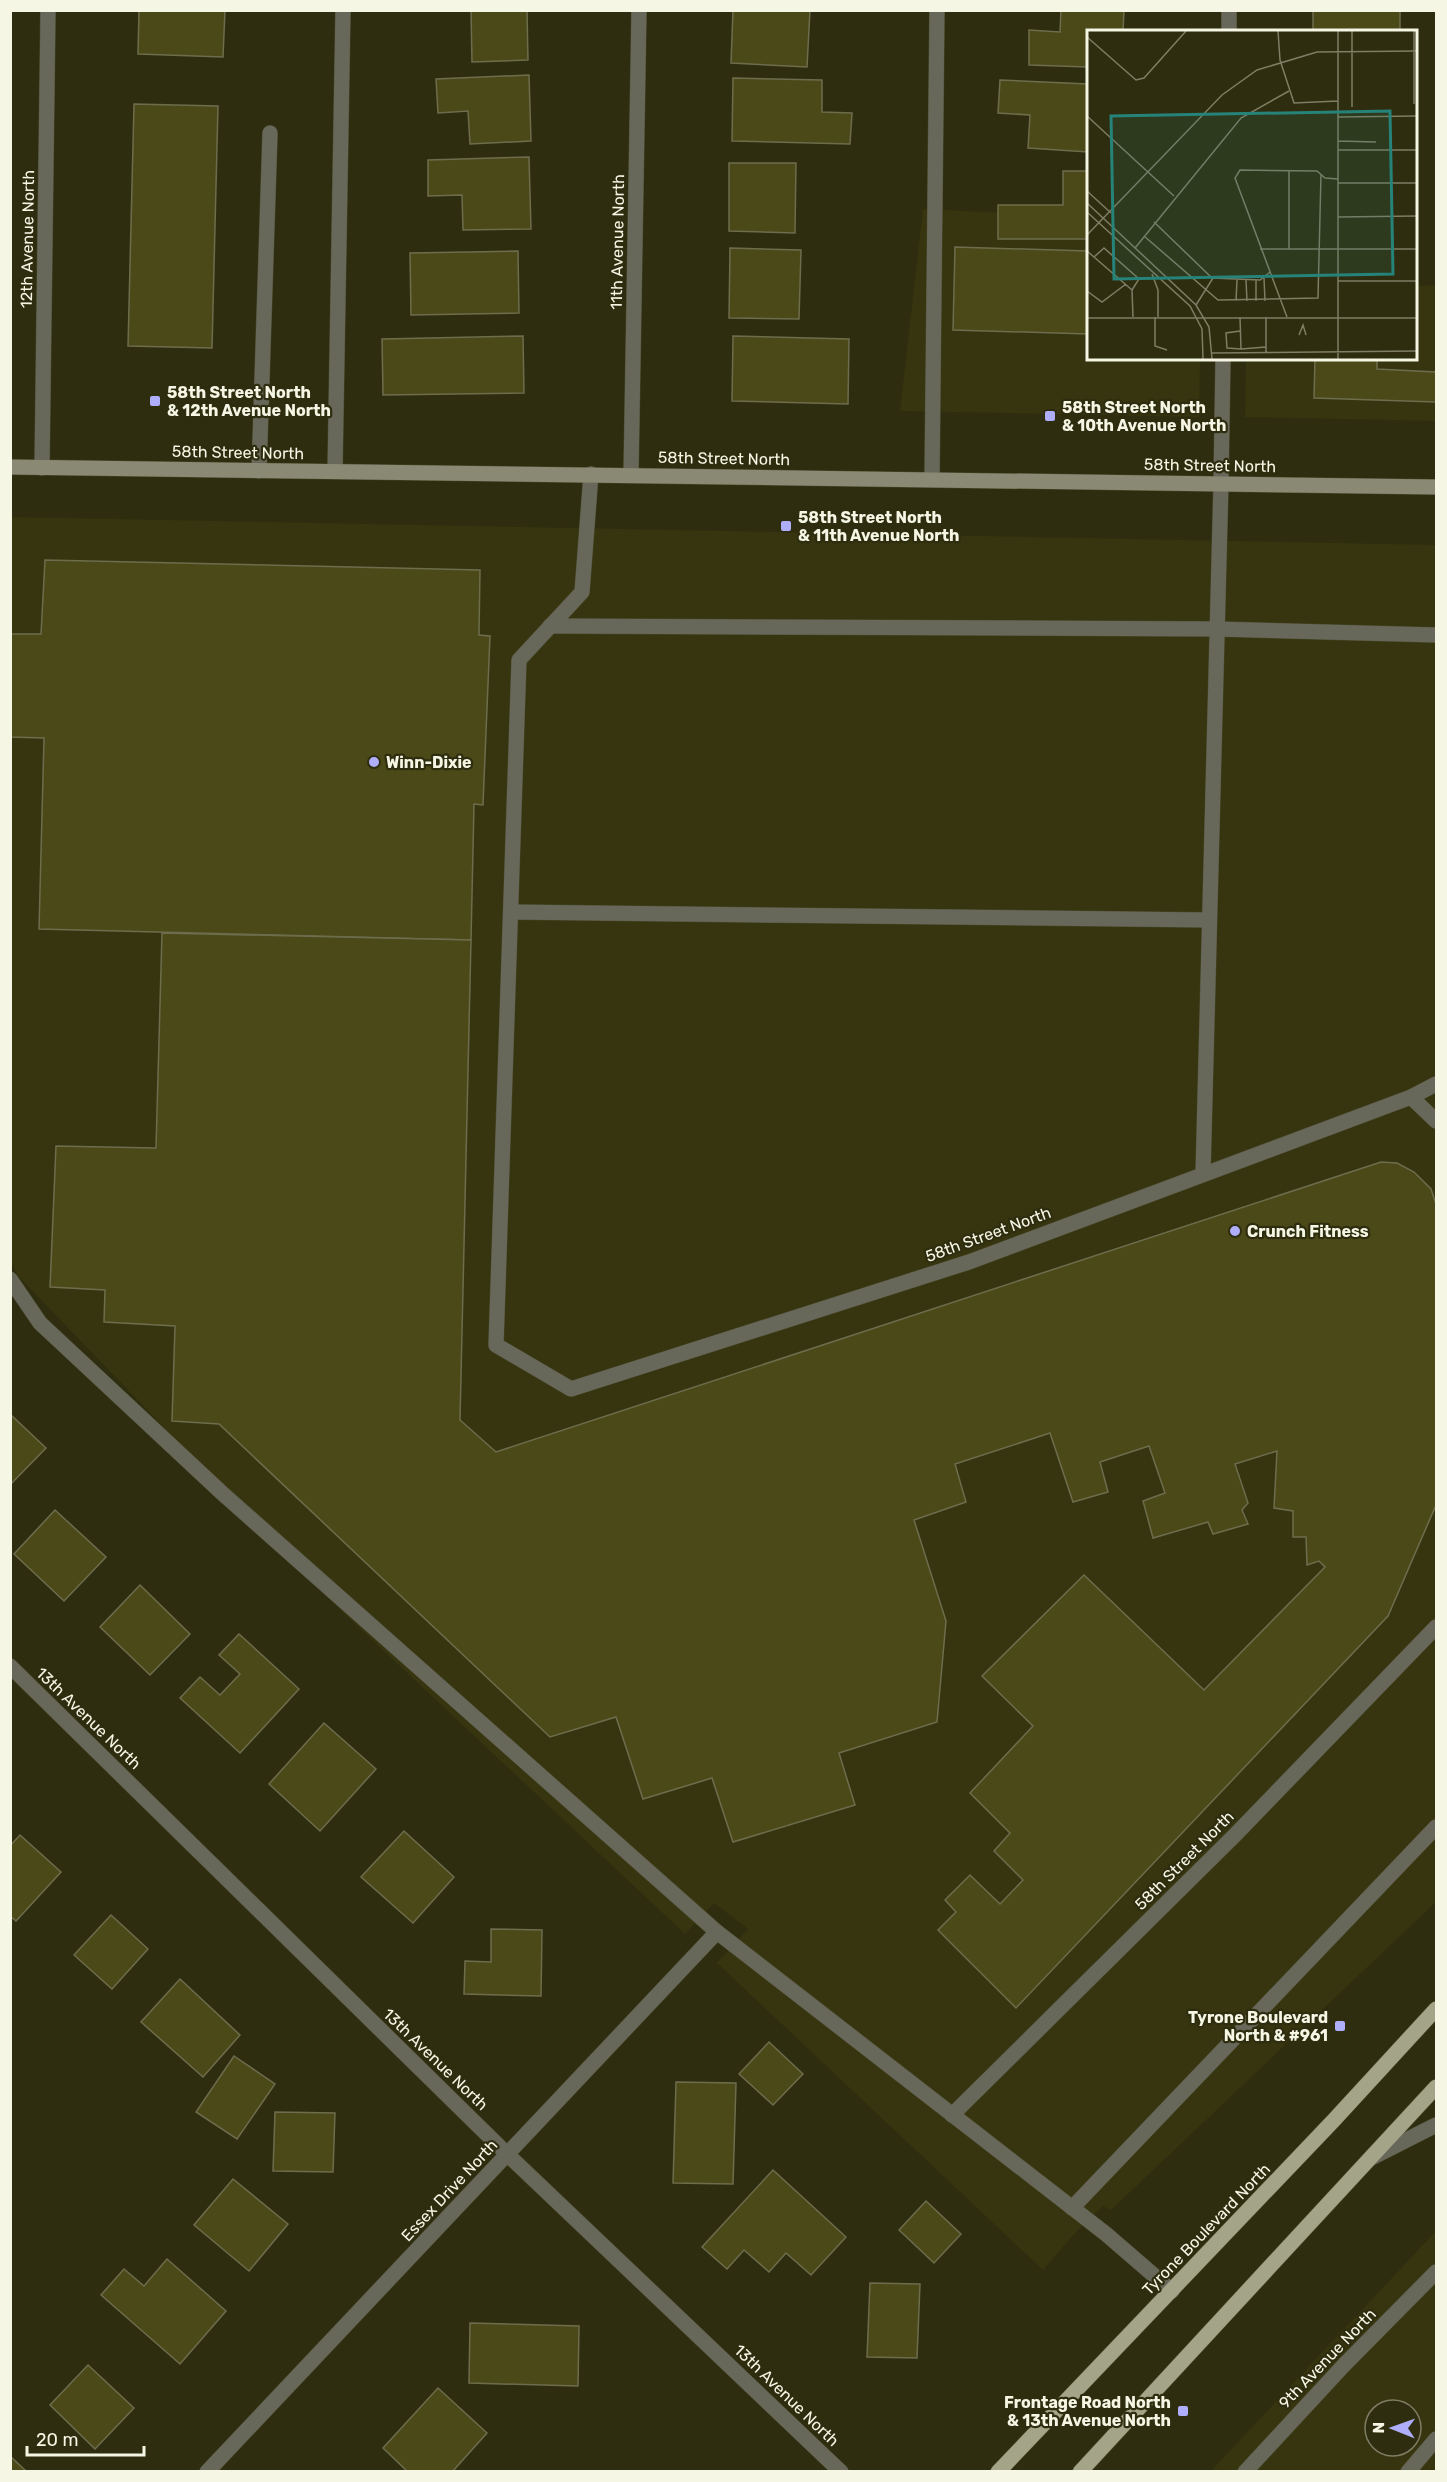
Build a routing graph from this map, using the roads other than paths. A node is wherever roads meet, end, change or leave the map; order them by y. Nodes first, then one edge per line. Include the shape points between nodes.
1 (48, 10) edge
2 (343, 10) edge
3 (639, 10) edge
4 (937, 10) edge
5 (1229, 10) edge
6 (1229, 30) edge
7 (270, 133) dead end
8 (1223, 360) edge
9 (10, 467) edge
10 (42, 468) junction
11 (259, 471) junction
12 (335, 471) junction
13 (591, 474) junction
14 (631, 475) junction
15 (932, 479) junction
16 (1221, 483) junction
17 (1437, 487) edge
18 (550, 626) junction
19 (1217, 629) junction
20 (1437, 635) edge
21 (511, 912) junction
22 (1209, 920) junction
23 (1437, 1084) edge
24 (1411, 1097) junction
25 (1437, 1121) edge
26 (1203, 1174) junction
27 (10, 1279) edge
28 (1437, 1627) edge
29 (10, 1666) edge
30 (1437, 1827) edge
31 (717, 1932) junction
32 (1437, 2009) edge
33 (1437, 2087) edge
34 (952, 2115) junction
35 (1437, 2126) edge
36 (507, 2154) junction
37 (1368, 2159) junction
38 (1072, 2208) junction
39 (1437, 2272) edge
40 (1172, 2291) junction
41 (1437, 2439) edge
42 (207, 2472) edge
43 (842, 2472) edge
44 (998, 2472) edge
45 (1080, 2472) edge
46 (1245, 2472) edge
47 (1408, 2472) edge

1 - 10 street, 12th Avenue North
2 - 12 street
3 - 14 street, 11th Avenue North
4 - 15 street
5 - 6 street
7 - 11 street
8 - 16 street
9 - 10 street, 58th Street North
10 - 11 street, 58th Street North
11 - 12 street, 58th Street North
12 - 13 street, 58th Street North
13 - 14 street, 58th Street North
13 - 18 street via 582,592
14 - 15 street, 58th Street North
15 - 16 street, 58th Street North
16 - 17 street, 58th Street North
16 - 19 street
18 - 19 street
18 - 21 street via 519,660
19 - 20 street
19 - 22 street
21 - 22 street
21 - 26 street, 58th Street North via 496,1345 571,1389 958,1265
22 - 26 street
23 - 24 street, 58th Street North
24 - 25 street
24 - 26 street, 58th Street North
27 - 31 street via 40,1323 222,1493
28 - 34 street, 58th Street North via 1236,1834
29 - 36 street, 13th Avenue North
30 - 38 street
31 - 34 street
31 - 36 street, Essex Drive North
32 - 40 main road, Tyrone Boulevard North
33 - 37 main road
34 - 38 street
35 - 37 street
36 - 42 street, Essex Drive North
36 - 43 street, 13th Avenue North
37 - 45 main road
38 - 40 street
39 - 46 street, 9th Avenue North
40 - 44 main road, Tyrone Boulevard North
41 - 47 street

